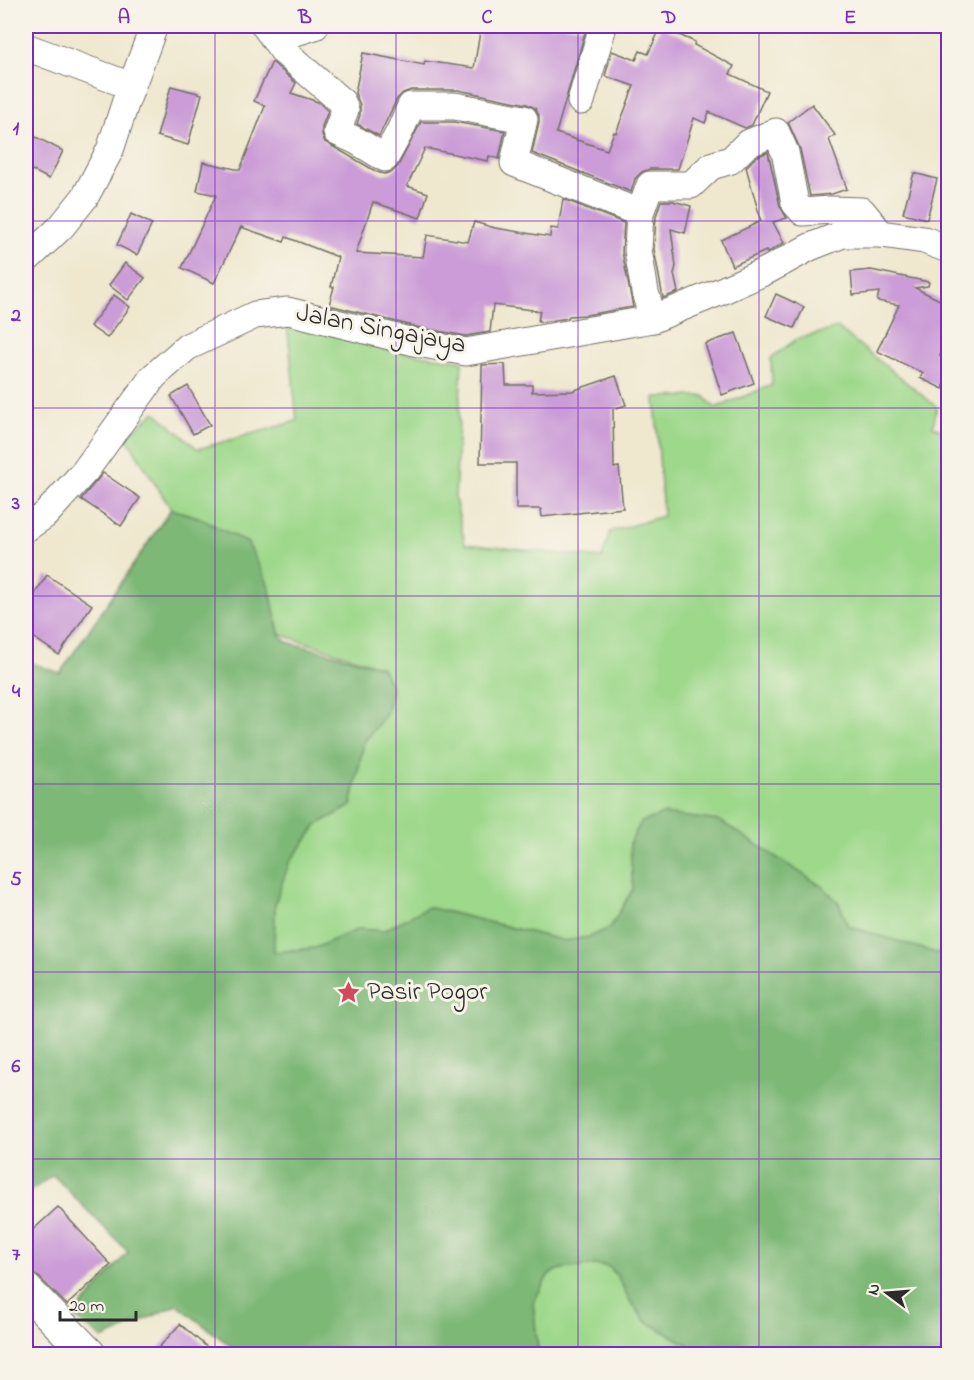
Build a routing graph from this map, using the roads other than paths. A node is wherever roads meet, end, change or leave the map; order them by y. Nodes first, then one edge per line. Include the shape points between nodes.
1 (154, 26) edge
2 (315, 26) edge
3 (603, 26) edge
4 (270, 32) edge
5 (26, 46) edge
6 (131, 86) junction
7 (581, 101) dead end
8 (640, 213) junction
9 (881, 234) junction
10 (948, 249) edge
11 (26, 260) edge
12 (653, 319) junction
13 (26, 528) edge
14 (26, 1290) edge
15 (90, 1354) edge

1 - 6 street
2 - 4 street
3 - 7 street
4 - 8 street via 284,52 342,102 345,110 337,132 384,158 411,106 455,106 524,119 514,163
5 - 6 street
6 - 11 street via 110,150 86,196
8 - 9 street via 651,185 691,185 711,166 731,160 747,144 776,132 785,152 795,203 803,212 862,211
8 - 12 street via 638,250
9 - 10 street, Jalan Singajaya via 924,240
9 - 12 street, Jalan Singajaya via 843,234
12 - 13 street, Jalan Singajaya via 466,352 288,310 255,315 187,347 153,377 84,471 45,515
14 - 15 main road

